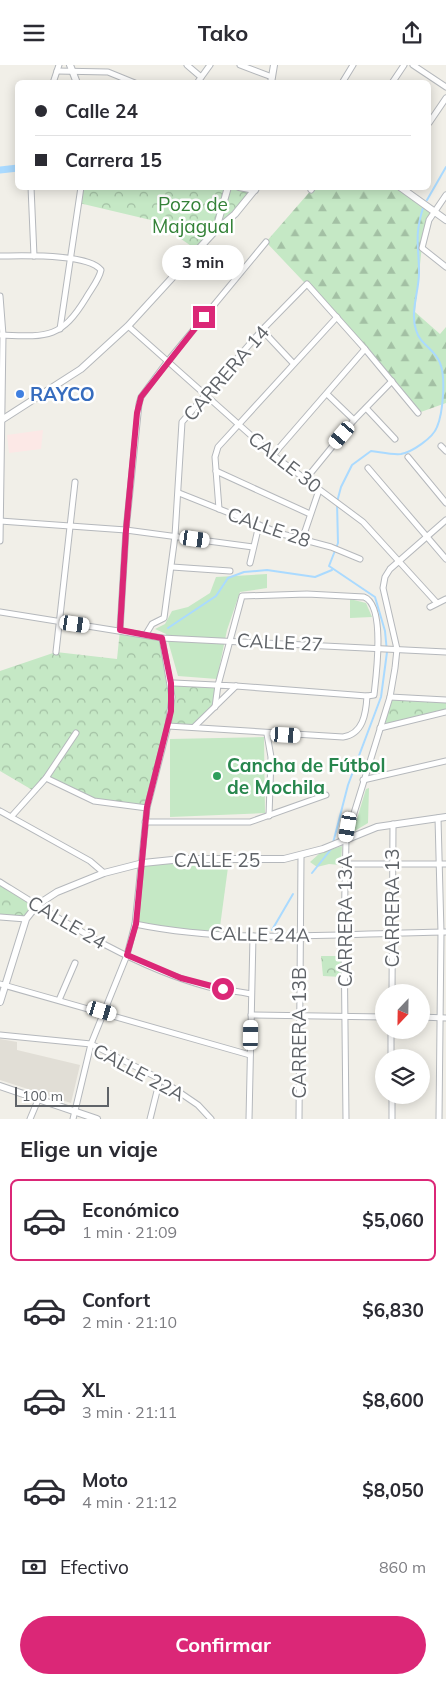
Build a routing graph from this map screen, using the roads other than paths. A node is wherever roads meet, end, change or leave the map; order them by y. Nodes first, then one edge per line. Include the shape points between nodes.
1 (187, 65) edge
2 (210, 65) edge
3 (240, 65) edge
4 (274, 65) edge
5 (353, 65) edge
6 (404, 65) edge
7 (413, 65) edge
8 (58, 68) edge
9 (71, 68) edge
10 (54, 80) edge
11 (76, 80) edge
12 (128, 80) edge
13 (199, 80) edge
14 (272, 80) edge
15 (344, 80) edge
16 (394, 80) edge
17 (446, 87) edge
18 (446, 98) edge
19 (431, 120) edge
20 (31, 190) edge
21 (81, 190) edge
22 (227, 190) edge
23 (255, 190) edge
24 (404, 190) edge
25 (446, 195) edge
26 (224, 205) junction
27 (433, 211) junction
28 (235, 214) junction
29 (446, 220) edge
30 (216, 231) junction
31 (266, 242) dead end
32 (0, 256) edge
33 (34, 256) junction
34 (70, 257) junction
35 (446, 267) edge
36 (0, 296) edge
37 (337, 317) junction
38 (128, 326) junction
39 (59, 330) junction
40 (262, 330) junction
41 (2, 335) edge
42 (365, 349) junction
43 (167, 362) junction
44 (293, 363) junction
45 (392, 381) junction
46 (327, 394) junction
47 (205, 396) junction
48 (366, 408) junction
49 (418, 413) dead end
50 (354, 420) junction
51 (2, 421) edge
52 (239, 426) junction
53 (395, 439) dead end
54 (441, 446) dead end
55 (446, 451) edge
56 (273, 455) junction
57 (408, 457) dead end
58 (368, 468) dead end
59 (216, 471) junction
60 (305, 480) junction
61 (75, 482) dead end
62 (320, 490) junction
63 (179, 493) junction
64 (446, 503) edge
65 (219, 509) junction
66 (310, 514) junction
67 (446, 520) edge
68 (1, 521) edge
69 (71, 525) junction
70 (258, 525) junction
71 (126, 530) junction
72 (176, 536) junction
73 (426, 537) junction
74 (302, 540) junction
75 (0, 541) edge
76 (253, 547) junction
77 (360, 559) dead end
78 (446, 559) edge
79 (399, 560) junction
80 (250, 563) dead end
81 (172, 567) junction
82 (230, 571) dead end
83 (446, 599) edge
84 (437, 603) junction
85 (430, 607) dead end
86 (0, 611) edge
87 (60, 622) junction
88 (120, 630) junction
89 (146, 634) junction
90 (162, 638) junction
91 (230, 640) junction
92 (382, 648) junction
93 (394, 649) junction
94 (56, 652) dead end
95 (446, 652) edge
96 (171, 683) junction
97 (218, 685) junction
98 (236, 686) junction
99 (367, 696) junction
100 (390, 697) junction
101 (446, 700) edge
102 (215, 707) junction
103 (446, 712) edge
104 (168, 726) junction
105 (194, 727) junction
106 (380, 728) junction
107 (76, 733) dead end
108 (267, 733) junction
109 (446, 761) edge
110 (46, 778) junction
111 (363, 781) junction
112 (326, 795) dead end
113 (147, 807) junction
114 (0, 811) edge
115 (269, 816) junction
116 (11, 817) junction
117 (446, 817) edge
118 (438, 818) junction
119 (146, 822) junction
120 (393, 824) junction
121 (346, 839) junction
122 (300, 856) junction
123 (143, 863) junction
124 (345, 864) junction
125 (394, 864) junction
126 (439, 864) junction
127 (446, 864) edge
128 (104, 873) junction
129 (0, 882) edge
130 (37, 905) junction
131 (0, 917) edge
132 (26, 919) junction
133 (136, 924) junction
134 (444, 932) edge
135 (344, 934) junction
136 (392, 934) junction
137 (253, 936) junction
138 (300, 936) junction
139 (127, 955) junction
140 (75, 963) dead end
141 (2, 984) edge
142 (392, 984) edge
143 (251, 994) junction
144 (59, 1000) junction
145 (0, 1002) edge
146 (102, 1011) junction
147 (251, 1015) junction
148 (299, 1016) junction
149 (344, 1017) junction
150 (375, 1017) edge
151 (430, 1017) edge
152 (443, 1018) edge
153 (0, 1035) edge
154 (90, 1044) junction
155 (250, 1055) junction
156 (160, 1079) junction
157 (0, 1086) edge
158 (38, 1100) junction
159 (392, 1104) edge
160 (75, 1112) junction
161 (30, 1119) edge
162 (73, 1119) edge
163 (97, 1119) edge
164 (150, 1119) edge
165 (211, 1119) edge
166 (249, 1119) edge
167 (299, 1119) edge
168 (346, 1119) edge
169 (392, 1119) edge
170 (438, 1119) edge

1 - 13 street
2 - 13 street
3 - 14 street
4 - 14 street
5 - 15 street
6 - 16 street
7 - 17 street
8 - 9 street
8 - 10 street
9 - 11 street
9 - 12 street via 108,72
18 - 19 street
20 - 33 street
21 - 34 street
22 - 26 street
23 - 28 street
24 - 27 street
25 - 27 street
26 - 28 street
26 - 30 street
27 - 29 street
27 - 35 street via 422,248
28 - 30 street
30 - 38 street
31 - 43 street
32 - 33 street
33 - 34 street
34 - 39 street
34 - 39 street via 101,271 76,314
36 - 41 street
37 - 40 street, CARRERA 14 via 307,284
37 - 42 street
37 - 44 street
38 - 43 street, CALLE 30
38 - 51 street via 81,369
39 - 41 street via 49,334
40 - 44 street
40 - 47 street, CARRERA 14
41 - 51 street
42 - 45 street
42 - 46 street
43 - 47 street, CALLE 30
43 - 71 street via 138,404
44 - 52 street
45 - 48 street
45 - 49 street
46 - 50 street
46 - 56 street
47 - 52 street, CALLE 30
47 - 63 street, CARRERA 14 via 182,422
48 - 50 street
48 - 53 street
50 - 60 street
51 - 68 street
52 - 56 street, CALLE 30
52 - 59 street via 218,447
54 - 55 street
56 - 60 street, CALLE 30
57 - 64 street
58 - 73 street
59 - 65 street
59 - 66 street
60 - 62 street, CALLE 30
61 - 69 street
62 - 66 street
62 - 79 street, CALLE 30 via 363,521
63 - 65 street, CALLE 28
63 - 72 street, CARRERA 14
65 - 70 street, CALLE 28
66 - 74 street
67 - 73 street, CARRERA 13A
68 - 69 street
68 - 75 street
69 - 71 street
69 - 87 street
70 - 74 street, CALLE 28
70 - 76 street
71 - 72 street
71 - 88 street
72 - 76 street
72 - 81 street, CARRERA 14
73 - 78 street
73 - 79 street, CARRERA 13A
74 - 77 street, CALLE 28
76 - 80 street
79 - 84 street, CALLE 30
79 - 93 street, CARRERA 13A via 385,577 383,588
81 - 82 street
81 - 89 street, CARRERA 14 via 164,619 152,623
83 - 84 street
84 - 85 street
86 - 87 street, CALLE 27
87 - 88 street, CALLE 27
87 - 94 street
88 - 89 street, CALLE 27
89 - 90 street, CALLE 27
90 - 91 street, CALLE 27
90 - 96 street
91 - 92 street, CALLE 27
91 - 92 street via 240,599 244,595 307,594 367,598 374,612
91 - 97 street
92 - 93 street, CALLE 27
92 - 99 street via 374,695
93 - 95 street, CALLE 27
93 - 100 street, CARRERA 13A
96 - 97 street
96 - 104 street
97 - 98 street
97 - 102 street
98 - 99 street
98 - 102 street
99 - 108 street via 363,721 352,735
100 - 101 street
100 - 106 street, CARRERA 13A
102 - 105 street
103 - 106 street
104 - 105 street
104 - 113 street
105 - 108 street
106 - 111 street, CARRERA 13A
107 - 110 street
108 - 115 street via 272,757
109 - 111 street
110 - 113 street via 94,801
110 - 116 street
111 - 121 street, CARRERA 13A
112 - 115 street
113 - 119 street
114 - 116 street
115 - 119 street via 250,821
116 - 128 street via 90,861
117 - 118 street, CALLE 25
118 - 120 street, CALLE 25
118 - 126 street
119 - 123 street
120 - 121 street, CALLE 25
120 - 125 street, CARRERA 13
121 - 122 street, CALLE 25
121 - 124 street, CARRERA 13A
122 - 123 street, CALLE 25 via 264,861 182,859
122 - 138 street, CARRERA 13B
123 - 128 street, CALLE 25
123 - 133 street
124 - 125 street
124 - 135 street, CARRERA 13A
125 - 126 street
125 - 136 street, CARRERA 13
126 - 127 street
126 - 134 street
128 - 130 street via 57,892
129 - 130 street, CALLE 24
130 - 132 street
130 - 139 street, CALLE 24
131 - 132 street
132 - 141 street
133 - 137 street, CALLE 24A via 184,932
133 - 139 street
134 - 136 street, CALLE 24A
134 - 152 street
135 - 136 street, CALLE 24A
135 - 138 street, CALLE 24A
135 - 149 street, CARRERA 13A
136 - 142 street, CARRERA 13
137 - 138 street, CALLE 24A
137 - 143 street
138 - 148 street, CARRERA 13B
139 - 143 street, CALLE 24 via 209,987
139 - 146 street
140 - 144 street
141 - 144 street
141 - 145 street
143 - 147 street
144 - 146 street
146 - 154 street
146 - 155 street
147 - 148 street
147 - 155 street
148 - 149 street
148 - 167 street, CARRERA 13B
149 - 150 street
149 - 168 street, CARRERA 13A
151 - 152 street
152 - 170 street
153 - 154 street, CALLE 22A
154 - 156 street, CALLE 22A
154 - 160 street
155 - 166 street
156 - 164 street
156 - 165 street, CALLE 22A via 198,1105
157 - 158 street
158 - 160 street
158 - 161 street
159 - 169 street
160 - 162 street
160 - 163 street

